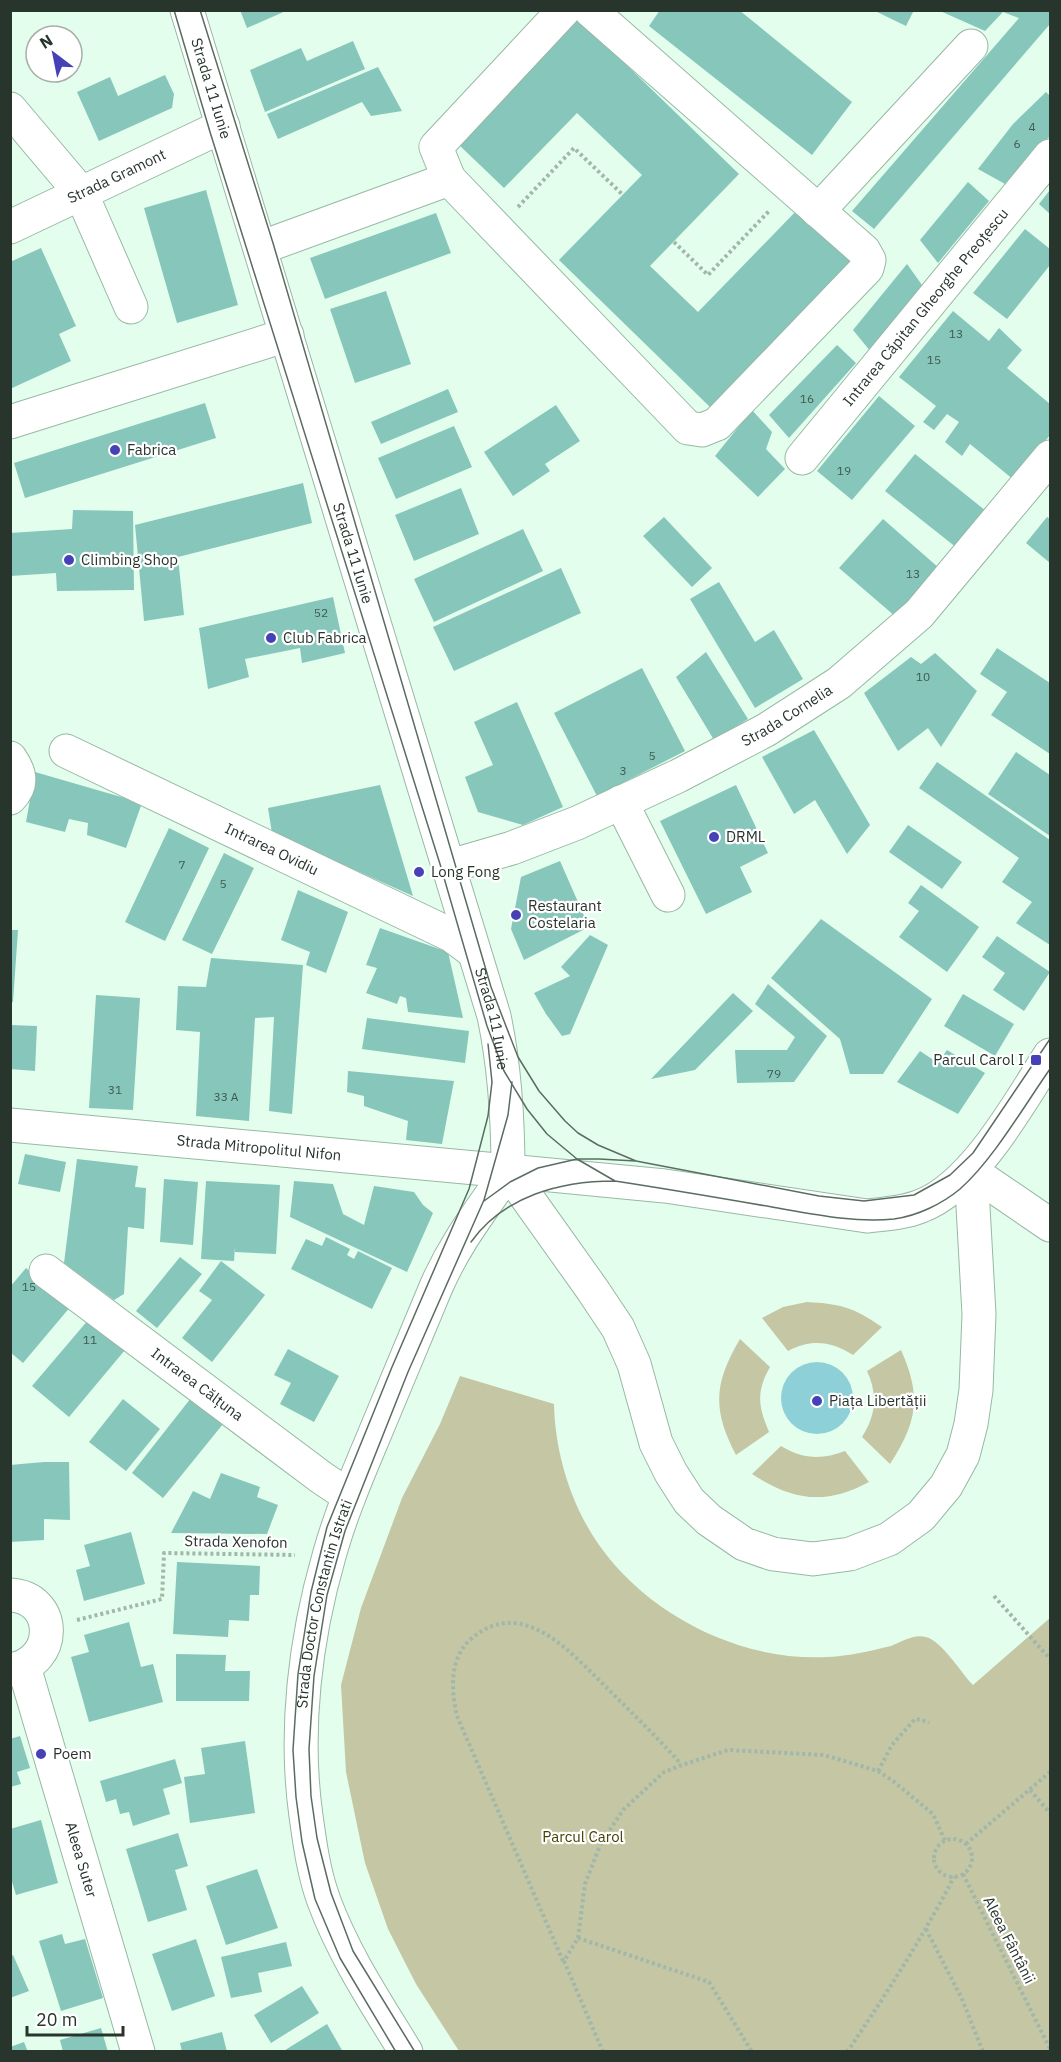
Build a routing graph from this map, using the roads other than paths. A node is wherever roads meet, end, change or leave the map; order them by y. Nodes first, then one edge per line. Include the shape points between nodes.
1 (188, 10) edge
2 (564, 10) edge
3 (590, 10) edge
4 (970, 46) dead end
5 (10, 109) edge
6 (223, 126) junction
7 (1050, 156) edge
8 (449, 179) junction
9 (81, 193) junction
10 (818, 211) junction
11 (10, 227) edge
12 (260, 248) junction
13 (131, 307) dead end
14 (287, 335) junction
15 (10, 422) edge
16 (1050, 457) edge
17 (802, 458) dead end
18 (66, 751) dead end
19 (10, 758) edge
20 (10, 798) edge
21 (621, 802) junction
22 (450, 866) junction
23 (668, 896) dead end
24 (474, 952) junction
25 (1050, 1055) edge
26 (10, 1125) edge
27 (508, 1171) junction
28 (971, 1171) junction
29 (1050, 1225) edge
30 (46, 1271) dead end
31 (349, 1496) junction
32 (10, 1595) edge
33 (17, 1669) edge
34 (138, 2052) edge
35 (406, 2052) edge

1 - 6 street, Strada 11 Iunie
2 - 8 street via 436,147
3 - 10 street
4 - 10 street
5 - 9 street
6 - 9 street, Strada Gramont
6 - 12 street, Strada 11 Iunie
7 - 17 street, Intrarea Căpitan Gheorghe Preoțescu
8 - 10 street via 688,428 702,430 717,424 867,268 869,260 864,251
8 - 12 street
9 - 11 street, Strada Gramont
9 - 13 street
12 - 14 street, Strada 11 Iunie
14 - 15 street
14 - 22 street, Strada 11 Iunie
16 - 21 street, Strada Cornelia via 919,614 839,684 766,730
18 - 24 street, Intrarea Ovidiu via 451,935
19 - 20 street via 19,771 20,782
21 - 22 street, Strada Cornelia via 512,848
21 - 23 street
22 - 24 street, Strada 11 Iunie
24 - 27 street, Strada 11 Iunie via 502,1055
25 - 28 street
26 - 27 street, Strada Mitropolitul Nifon
27 - 28 street via 665,1186 867,1216 921,1206 945,1193
27 - 28 street via 618,1328 634,1364 656,1443 689,1501 744,1544 773,1554 813,1559 850,1554 889,1539 921,1516 946,1486 963,1455 975,1390 979,1314
27 - 31 street, Strada Doctor Constantin Istrati via 449,1257
28 - 29 street
30 - 31 street, Intrarea Călțuna
31 - 35 street, Strada Doctor Constantin Istrati via 329,1556 305,1676 303,1793 309,1840 324,1899 346,1953
32 - 33 street, Aleea Suter via 26,1598 36,1606 47,1627 42,1651 34,1661
33 - 34 street, Aleea Suter

